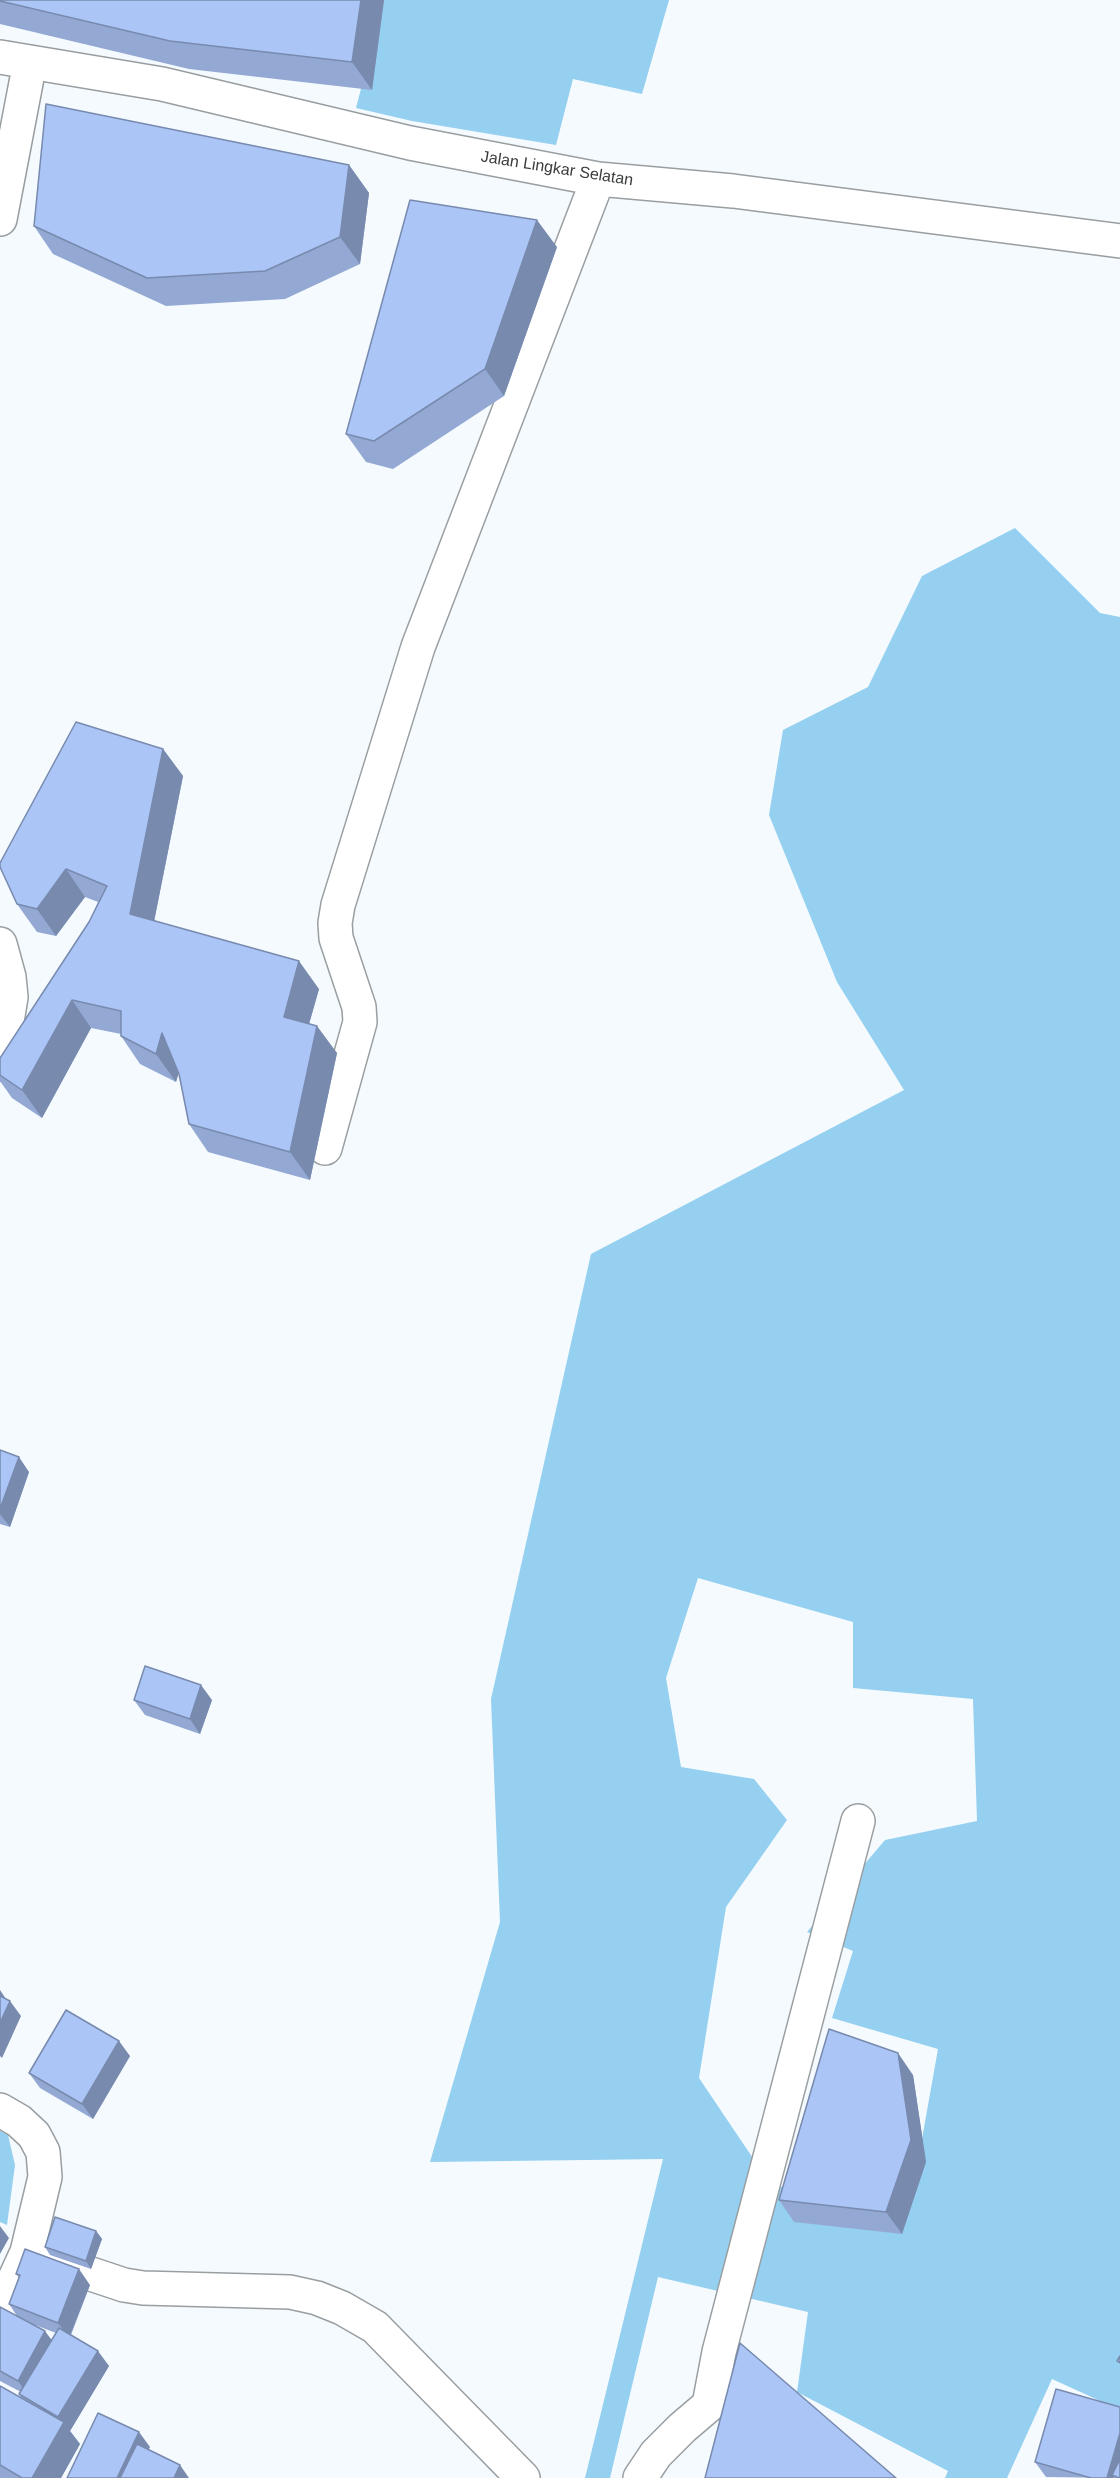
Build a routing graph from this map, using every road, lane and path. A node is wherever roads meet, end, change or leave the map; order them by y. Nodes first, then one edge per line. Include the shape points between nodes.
1 (15, 60) edge
2 (598, 179) junction
3 (0, 219) edge
4 (1120, 241) edge
5 (0, 944) edge
6 (0, 1064) edge
7 (325, 1148) dead end
8 (858, 1821) dead end
9 (0, 2110) edge
10 (27, 2252) junction
11 (0, 2311) edge
12 (523, 2478) edge
13 (640, 2478) edge

1 - 2 street, Jalan Lingkar Selatan via 162,84 410,143
1 - 3 street
2 - 4 street, Jalan Lingkar Selatan via 756,194
2 - 7 street via 418,647 338,905 336,938 359,1007 360,1022
5 - 6 street via 11,997
8 - 13 street via 719,2352 709,2405 656,2454
9 - 10 street via 34,2135 43,2152 45,2177
10 - 11 street
10 - 12 street via 124,2285 290,2292 342,2308 375,2327

